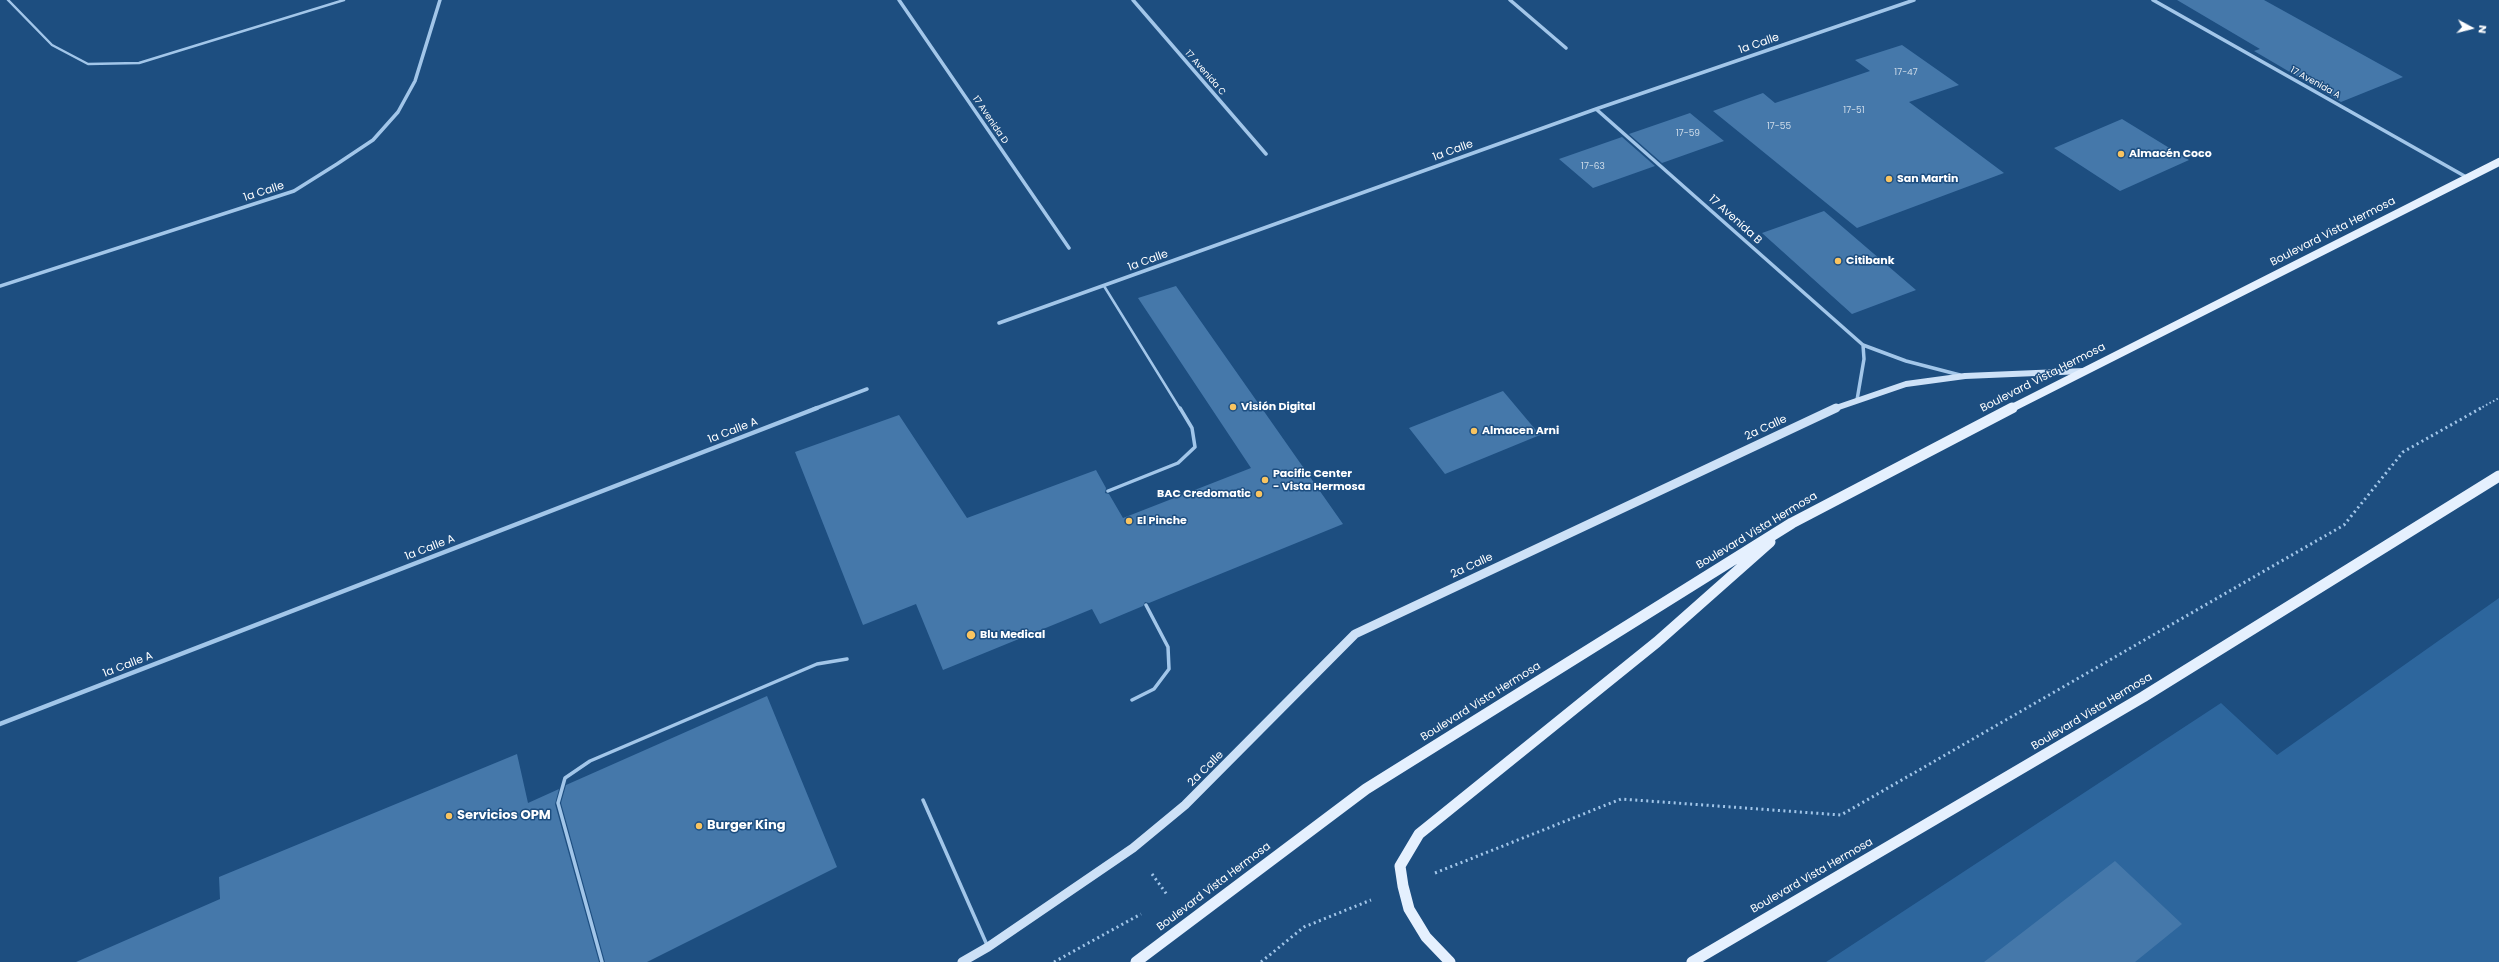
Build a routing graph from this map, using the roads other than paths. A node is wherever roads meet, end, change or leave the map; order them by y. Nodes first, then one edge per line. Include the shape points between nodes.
1 (8, 0) edge
2 (344, 0) edge
3 (440, 0) edge
4 (899, 0) edge
5 (1133, 0) edge
6 (1510, 0) edge
7 (1914, 0) edge
8 (2153, 0) edge
9 (1566, 48) dead end
10 (1596, 109) junction
11 (1266, 154) dead end
12 (2499, 162) edge
13 (2469, 178) junction
14 (1069, 248) dead end
15 (0, 286) edge
16 (1104, 286) junction
17 (999, 323) dead end
18 (1863, 345) junction
19 (2084, 371) junction
20 (1964, 376) junction
21 (868, 389) dead end
22 (1857, 400) junction
23 (2499, 476) edge
24 (1108, 491) dead end
25 (1792, 522) junction
26 (1146, 605) dead end
27 (846, 659) dead end
28 (1132, 700) dead end
29 (0, 724) edge
30 (923, 800) dead end
31 (988, 947) junction
32 (602, 962) edge
33 (962, 962) edge
34 (1136, 962) edge
35 (1450, 962) edge
36 (1692, 962) edge

1 - 2 lane via 52,45 88,64 139,63
3 - 15 street, 1a Calle via 415,81 398,112 373,140 337,164 294,191
4 - 14 street, 17 Avenida D
5 - 11 street, 17 Avenida C
6 - 9 street
7 - 10 street, 1a Calle
8 - 13 street, 17 Avenida A
10 - 16 street, 1a Calle
10 - 18 street, 17 Avenida B
12 - 13 main road, Boulevard Vista Hermosa
13 - 19 main road, Boulevard Vista Hermosa
16 - 17 street, 1a Calle
16 - 24 lane via 1192,428 1195,447 1178,463
18 - 20 street, 17 Avenida B via 1906,361
18 - 22 street via 1864,359
19 - 20 street, 2a Calle
19 - 25 main road, Boulevard Vista Hermosa
20 - 22 street, 2a Calle via 1906,384
21 - 29 street, 1a Calle A
22 - 31 street, 2a Calle via 1810,419 1356,634 1185,805 1134,848
23 - 36 main road, Boulevard Vista Hermosa via 2143,697
25 - 34 main road, Boulevard Vista Hermosa via 1366,789
25 - 35 main road via 1657,642 1419,834 1400,866 1403,886 1409,909 1426,937
26 - 28 lane via 1168,647 1169,669 1154,689
27 - 32 lane via 817,664 590,761 565,778 558,803
30 - 31 lane
31 - 33 street, 2a Calle

